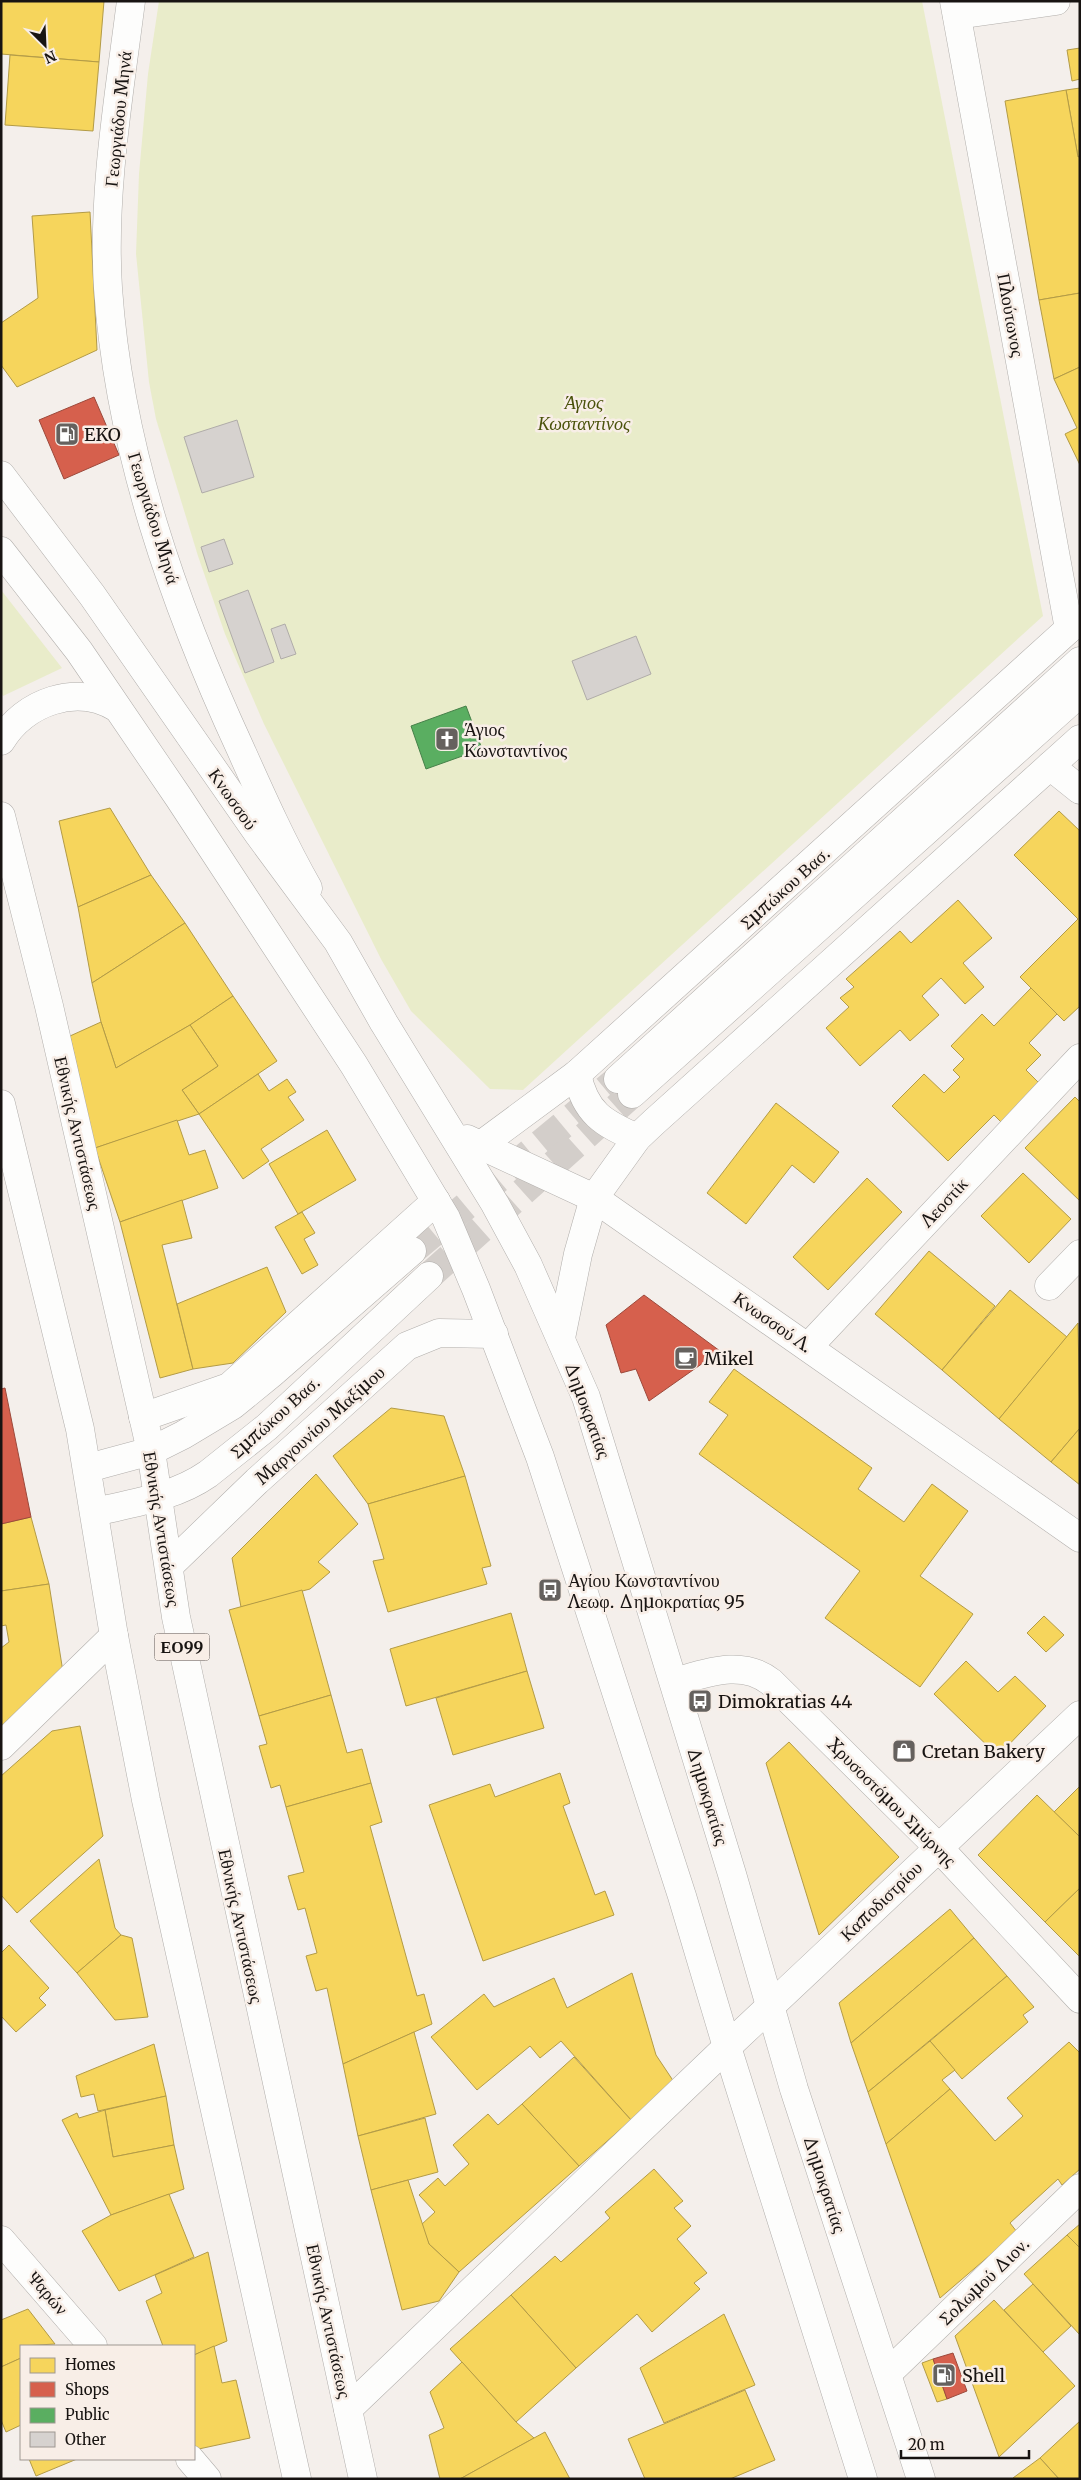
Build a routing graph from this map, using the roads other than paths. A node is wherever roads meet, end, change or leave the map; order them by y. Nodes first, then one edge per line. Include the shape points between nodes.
1 (131, 1) edge
2 (1056, 1) edge
3 (955, 8) edge
4 (1, 475) edge
5 (1, 551) edge
6 (1074, 624) edge
7 (1080, 661) edge
8 (1080, 693) edge
9 (116, 708) junction
10 (1080, 739) edge
11 (1, 741) edge
12 (1050, 766) junction
13 (1080, 790) edge
14 (1, 816) edge
15 (338, 942) junction
16 (1080, 1058) edge
17 (577, 1074) junction
18 (1, 1104) edge
19 (451, 1132) junction
20 (637, 1138) junction
21 (481, 1145) junction
22 (594, 1198) junction
23 (436, 1201) junction
24 (412, 1251) tunnel mouth
25 (1080, 1254) edge
26 (429, 1276) tunnel mouth
27 (1049, 1286) dead end
28 (494, 1334) junction
29 (561, 1338) junction
30 (808, 1347) junction
31 (143, 1417) junction
32 (151, 1451) junction
33 (88, 1468) junction
34 (159, 1497) junction
35 (95, 1512) junction
36 (1080, 1538) edge
37 (169, 1566) junction
38 (114, 1636) junction
39 (674, 1682) junction
40 (1080, 1715) edge
41 (1, 1746) edge
42 (938, 1847) junction
43 (1080, 1999) edge
44 (770, 2007) junction
45 (726, 2047) junction
46 (1080, 2188) edge
47 (1, 2240) edge
48 (92, 2345) edge
49 (888, 2373) junction
50 (348, 2408) junction
51 (191, 2460) edge
52 (292, 2476) edge
53 (207, 2479) edge
54 (363, 2479) edge
55 (863, 2479) edge
56 (921, 2479) edge

1 - 15 main road, Γεωργιάδου Μηνά via 114,134 108,238 108,288 128,432 158,536 197,649 254,780
2 - 3 main road
3 - 6 main road, Πλούτωνος
4 - 15 main road, Κνωσσού via 92,595 258,835
5 - 9 main road via 80,650
6 - 17 main road, Σμπώκου Βασ.
7 - 8 main road, Σμπώκου Βασ. via 625,1086
9 - 11 main road via 89,697 72,695 60,698 36,708 19,720
9 - 23 main road via 349,1057
10 - 12 main road
12 - 13 main road
12 - 20 main road
14 - 31 main road, Εθνικής Αντιστάσεως / ΕΟ99 via 49,1006
15 - 19 main road, Κνωσσού
16 - 30 main road, Λεοστίκ
17 - 20 main road via 580,1090 592,1112
17 - 21 main road, Σμπώκου Βασ.
18 - 33 main road
19 - 21 main road, Κνωσσού Λ.
19 - 29 main road, Δημοκρατίας via 513,1236
20 - 22 main road
21 - 22 main road, Κνωσσού Λ.
22 - 29 main road via 578,1254
22 - 30 main road, Κνωσσού Λ.
23 - 28 main road via 452,1231
23 - 31 main road via 229,1387
24 - 32 main road, Σμπώκου Βασ. via 244,1396 183,1435
25 - 27 main road
26 - 34 main road, Σμπώκου Βασ. via 239,1451 198,1481
28 - 37 main road, Μαργουνίου Μαξίμου via 439,1333 408,1346 256,1481
28 - 45 main road via 543,1466 679,1886
29 - 39 main road, Δημοκρατίας via 586,1397
30 - 36 main road, Κνωσσού Λ.
31 - 32 main road, Εθνικής Αντιστάσεως / ΕΟ99
32 - 33 main road, Σμπώκου Βασ.
32 - 34 main road, Εθνικής Αντιστάσεως / ΕΟ99
33 - 35 main road
34 - 35 main road, Σμπώκου Βασ.
34 - 37 main road, Εθνικής Αντιστάσεως / ΕΟ99
35 - 38 main road
37 - 50 main road, Εθνικής Αντιστάσεως / ΕΟ99 via 176,1617 214,1801
38 - 41 main road
38 - 52 main road via 152,1829
39 - 42 main road, Χρυσοστόμου Σμύρνης via 732,1669 748,1670 766,1678
39 - 44 main road, Δημοκρατίας
40 - 42 main road, Καποδιστρίου
42 - 43 main road, Χρυσοστόμου Σμύρνης
42 - 44 main road, Καποδιστρίου
44 - 45 main road, Καποδιστρίου
44 - 49 main road, Δημοκρατίας
45 - 50 main road, Καποδιστρίου
45 - 55 main road
46 - 49 main road, Σολωμού Διον.
47 - 48 main road, Ψαρών
49 - 56 main road, Δημοκρατίας
50 - 54 main road, Εθνικής Αντιστάσεως / ΕΟ99
51 - 53 main road

